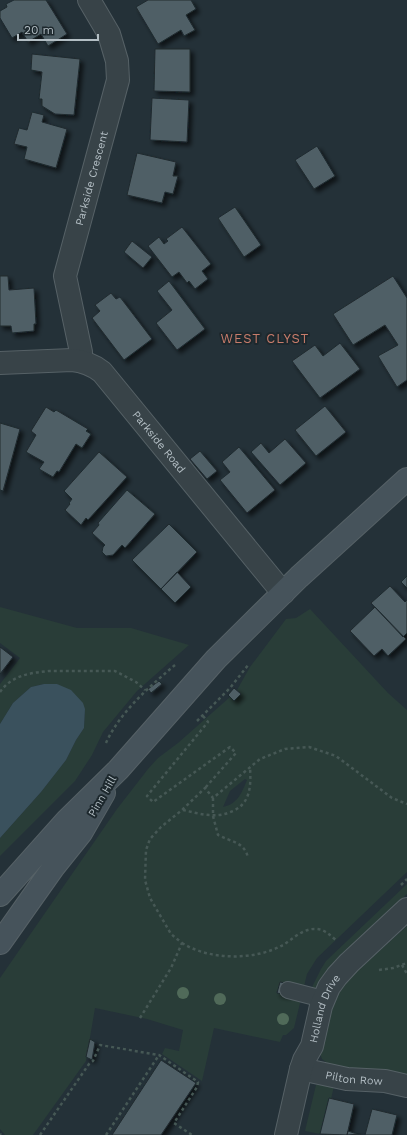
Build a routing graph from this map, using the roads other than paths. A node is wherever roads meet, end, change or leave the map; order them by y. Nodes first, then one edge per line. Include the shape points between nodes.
1 (89, 0) edge
2 (81, 361) junction
3 (0, 363) edge
4 (407, 479) edge
5 (283, 593) junction
6 (118, 770) junction
7 (0, 895) edge
8 (407, 909) edge
9 (0, 943) edge
10 (288, 990) dead end
11 (323, 999) junction
12 (301, 1070) junction
13 (407, 1086) edge
14 (286, 1135) edge

1 - 2 street, Parkside Crescent via 109,34 117,61 118,80 65,276
2 - 3 street, Parkside Road
2 - 5 street, Parkside Road via 93,365 102,372
4 - 5 main road
5 - 6 main road via 216,659
6 - 7 main road, Pinn Hill via 66,820
6 - 9 main road, Pinn Hill via 81,833 52,868
8 - 11 street, Holland Drive via 336,976
10 - 11 lane
11 - 12 street, Holland Drive via 312,1046
12 - 13 street, Pilton Row via 347,1079 385,1081
12 - 14 street, Holland Drive

